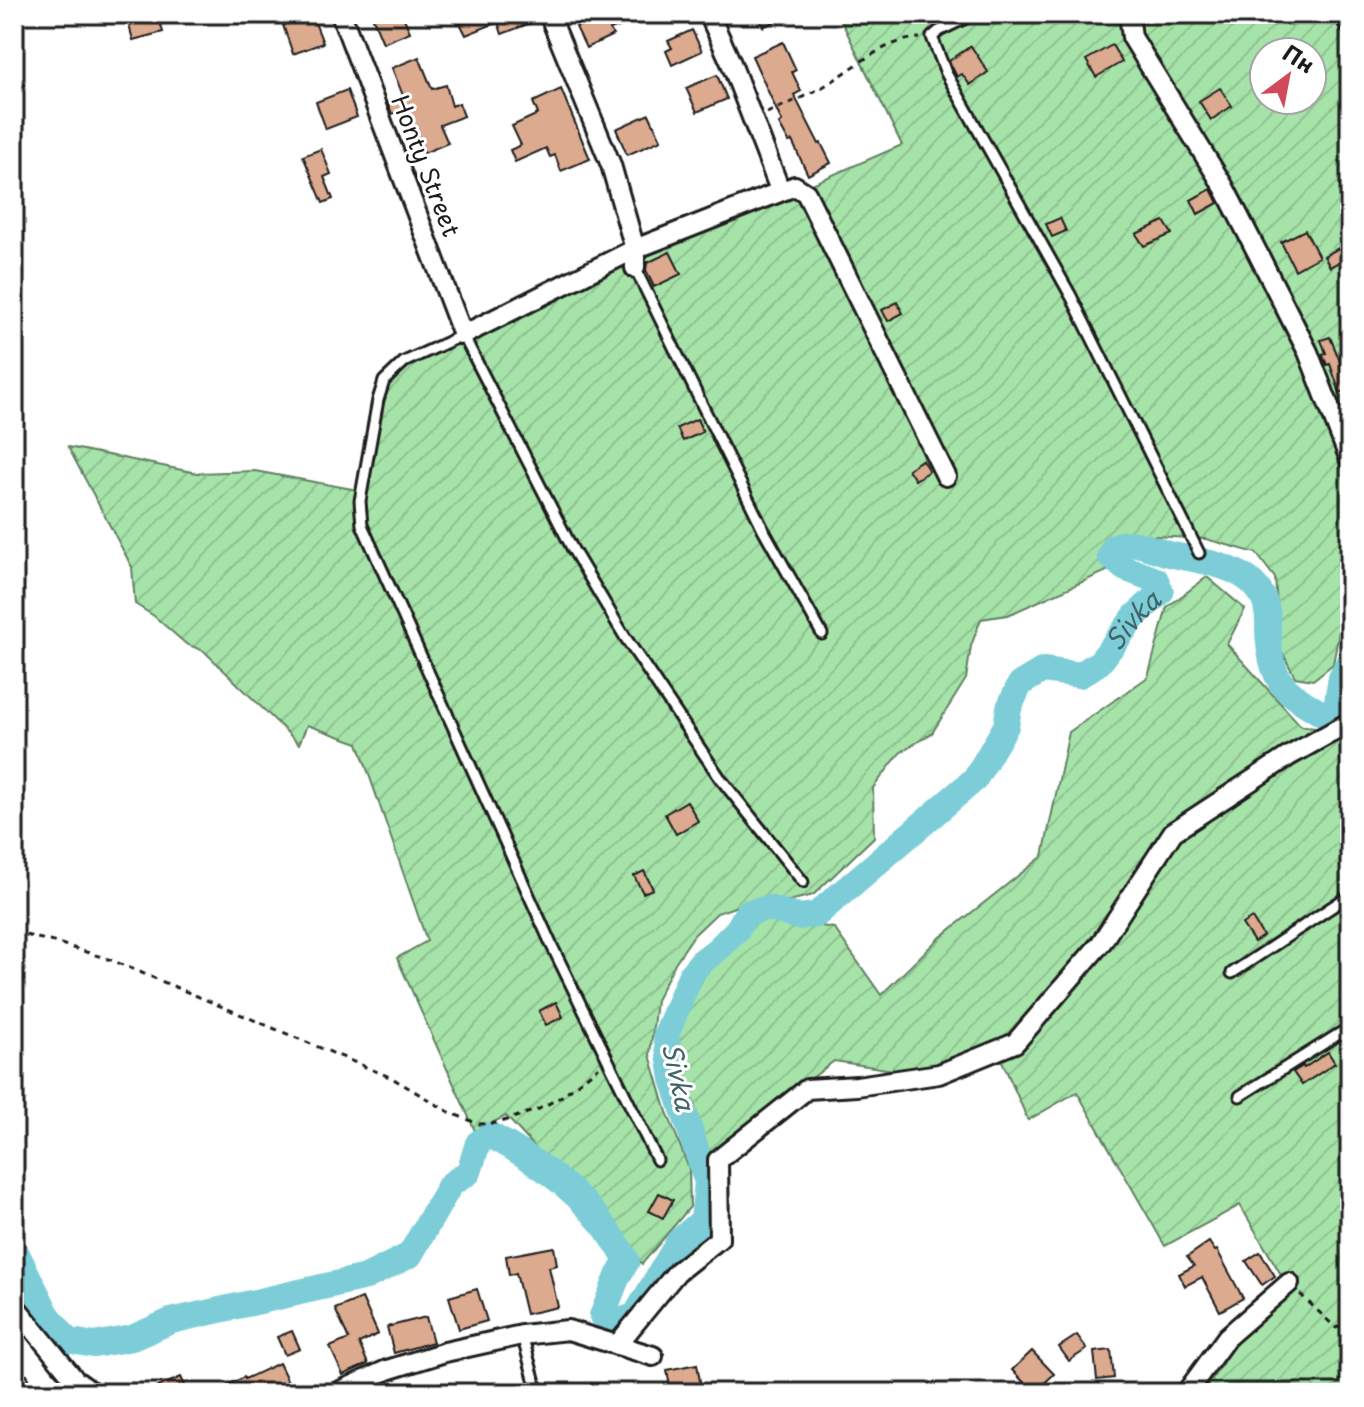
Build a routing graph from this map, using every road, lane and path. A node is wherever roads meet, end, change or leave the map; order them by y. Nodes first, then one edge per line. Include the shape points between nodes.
1 (341, 14) edge
2 (549, 14) edge
3 (709, 14) edge
4 (974, 14) edge
5 (1129, 14) edge
6 (1344, 14) edge
7 (1350, 25) edge
8 (932, 37) junction
9 (753, 120) junction
10 (780, 190) junction
11 (635, 249) junction
12 (635, 268) joint
13 (463, 335) junction
14 (1350, 460) edge
15 (946, 476) dead end
16 (1199, 553) dead end
17 (822, 634) dead end
18 (1350, 722) edge
19 (803, 882) dead end
20 (1350, 895) edge
21 (14, 932) edge
22 (1232, 973) dead end
23 (1350, 1027) edge
24 (608, 1060) junction
25 (1240, 1096) dead end
26 (657, 1160) dead end
27 (1289, 1283) joint
28 (14, 1305) edge
29 (1350, 1320) edge
30 (522, 1335) junction
31 (617, 1345) junction
32 (653, 1356) dead end
33 (93, 1393) edge
34 (336, 1393) edge
35 (538, 1393) edge
36 (1186, 1393) edge

1 - 13 street, Honty Street
2 - 11 street via 611,165
3 - 9 street
4 - 8 lane
5 - 14 street via 1132,37 1224,187 1308,352
6 - 7 street
8 - 9 path via 913,38 864,58 821,88
8 - 16 lane via 946,73 1071,296
9 - 10 street
10 - 11 street
10 - 15 street via 795,186 806,193
11 - 12 street
11 - 13 street
12 - 17 lane via 763,529
13 - 19 lane via 572,548 625,637 720,778
13 - 24 lane via 404,362 384,381 360,501 362,525
18 - 31 street via 1173,832 1101,943 1015,1043 939,1074 807,1089 718,1160 719,1239 677,1272
20 - 22 lane
21 - 24 path via 111,960 392,1078 479,1124 539,1109
23 - 25 lane
24 - 26 lane
27 - 29 path via 1336,1328
27 - 36 street via 1227,1337
28 - 33 street via 75,1380
30 - 31 street via 568,1330
30 - 34 street via 387,1370
30 - 35 lane
31 - 32 street

